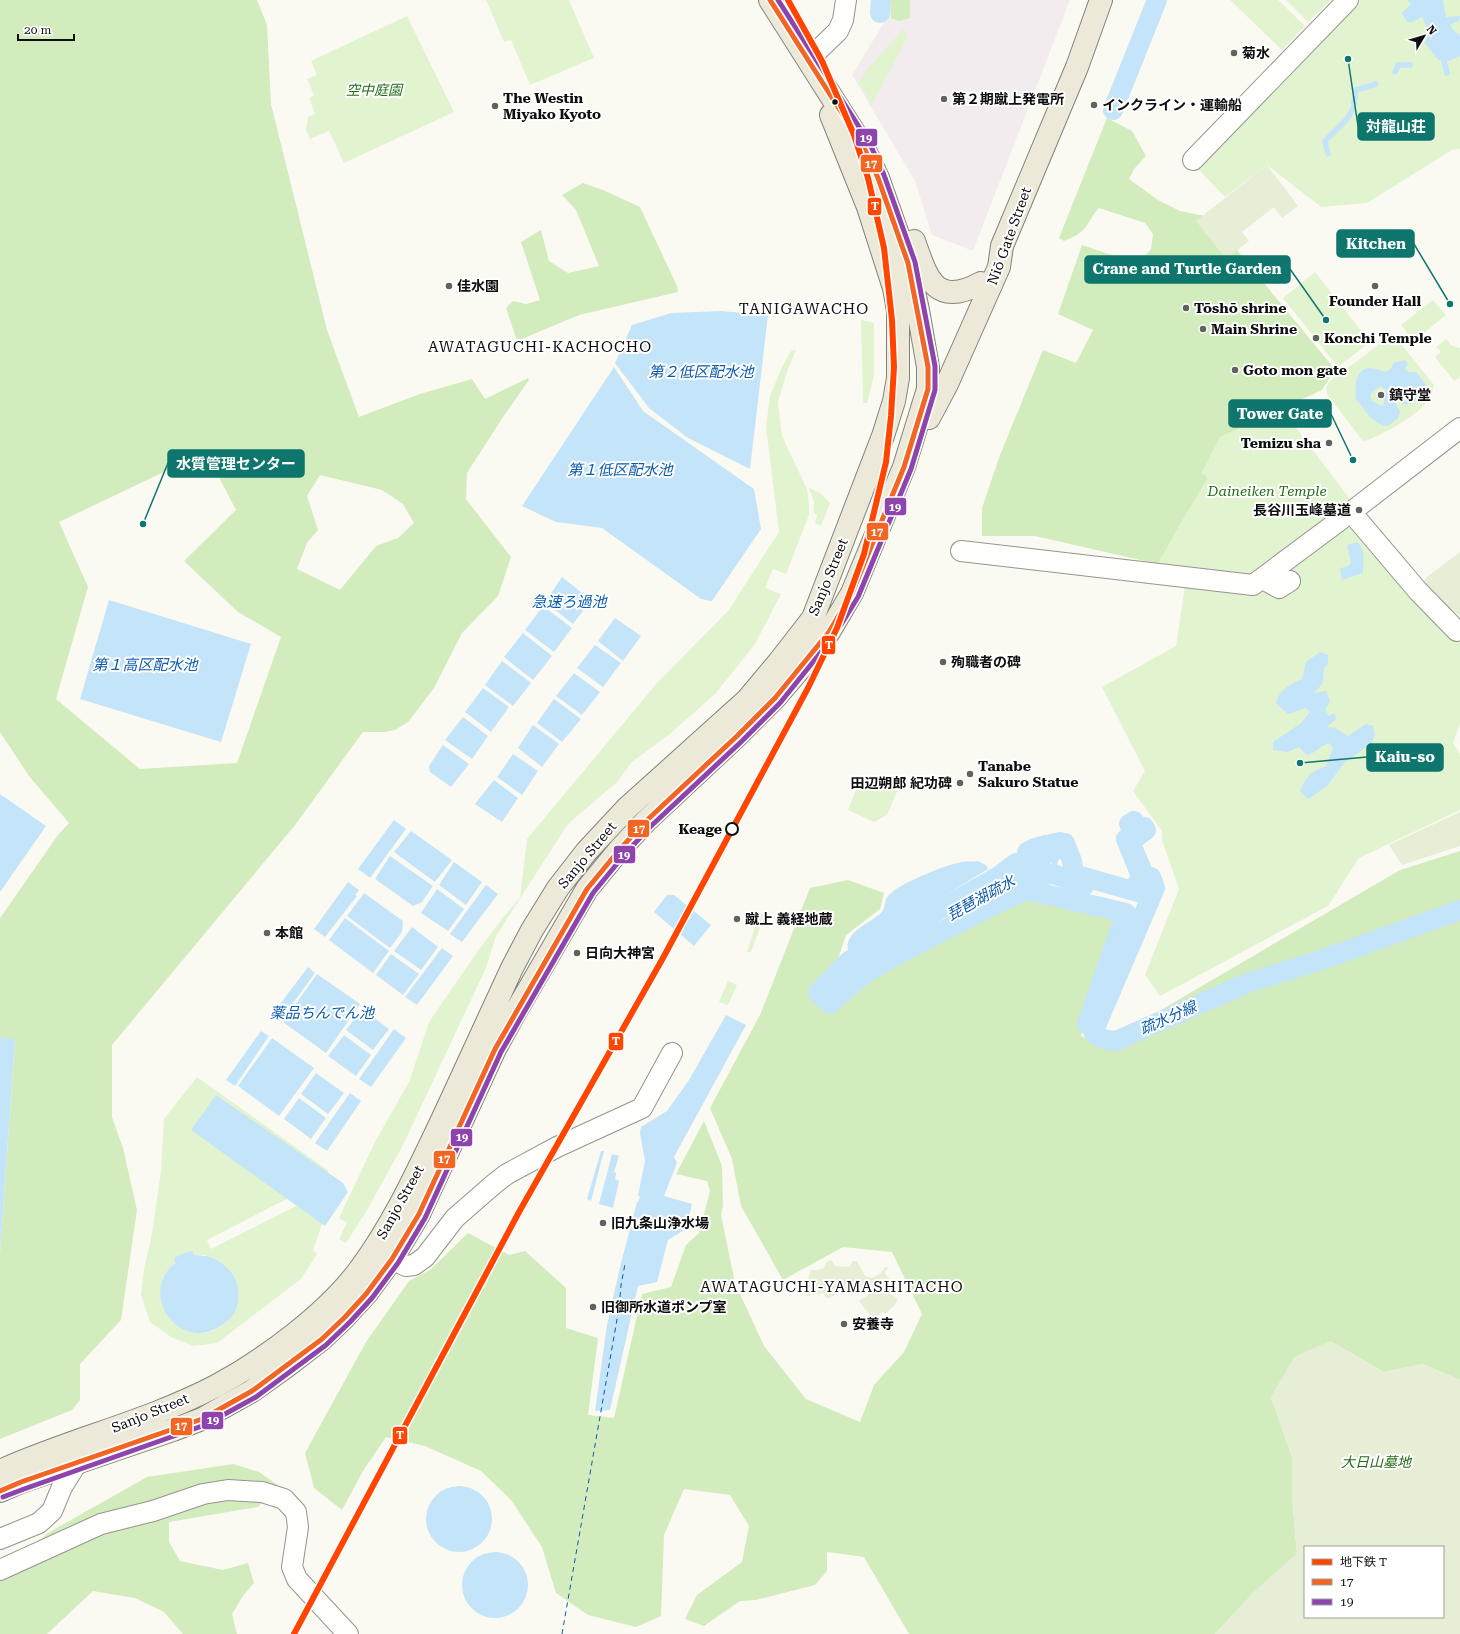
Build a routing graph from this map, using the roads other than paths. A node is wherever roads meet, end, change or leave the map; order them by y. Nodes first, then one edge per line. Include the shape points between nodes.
1 (770, 0) edge
2 (846, 0) edge
3 (1101, 0) edge
4 (1348, 0) edge
5 (808, 60) junction
6 (1193, 160) dead end
7 (1002, 246) junction
8 (981, 283) junction
9 (928, 389) junction
10 (1460, 428) edge
11 (904, 467) junction
12 (1351, 512) junction
13 (961, 550) dead end
14 (1263, 579) junction
15 (1290, 581) dead end
16 (813, 618) junction
17 (1457, 631) dead end
18 (672, 1053) dead end
19 (392, 1259) junction
20 (95, 1434) junction
21 (78, 1461) junction
22 (0, 1471) edge
23 (0, 1491) edge
24 (0, 1539) edge
25 (0, 1570) edge
26 (348, 1634) edge

1 - 5 main road, Sanjo Street
2 - 5 street via 843,20 838,31
3 - 7 main road, Niō Gate Street via 1077,67
4 - 6 street
5 - 8 main road via 838,96 880,161 900,202 929,280 939,289 956,292
5 - 9 main road, Sanjo Street via 864,148 878,178 908,263 928,367
5 - 16 main road, Sanjo Street via 868,207 894,288 898,311 898,378 894,401 875,458
7 - 8 main road
7 - 11 main road, Niō Gate Street via 999,267 950,377
8 - 9 main road
9 - 11 main road, Sanjo Street
9 - 16 main road via 889,462 841,580
10 - 12 street
11 - 19 main road, Sanjo Street via 852,593 829,632 775,698 645,822 587,889 502,1036 422,1208
12 - 14 street
12 - 17 street via 1418,591
13 - 14 street via 1253,585
14 - 15 street via 1279,588
16 - 20 main road, Sanjo Street via 747,700 627,808 586,852 558,888 512,968 400,1207 359,1271 333,1300 300,1328 261,1358 216,1386 143,1419
18 - 19 street via 642,1108 557,1147 498,1180 455,1218 425,1257 414,1265 406,1266
19 - 21 main road, Sanjo Street via 366,1294 322,1339 252,1391 202,1419
20 - 21 street
20 - 22 main road, Sanjo Street
21 - 23 main road, Sanjo Street
21 - 24 street via 62,1487 52,1511 38,1523
25 - 26 street via 101,1524 153,1511 203,1494 228,1490 262,1492 284,1499 296,1512 298,1527 292,1567 297,1579

